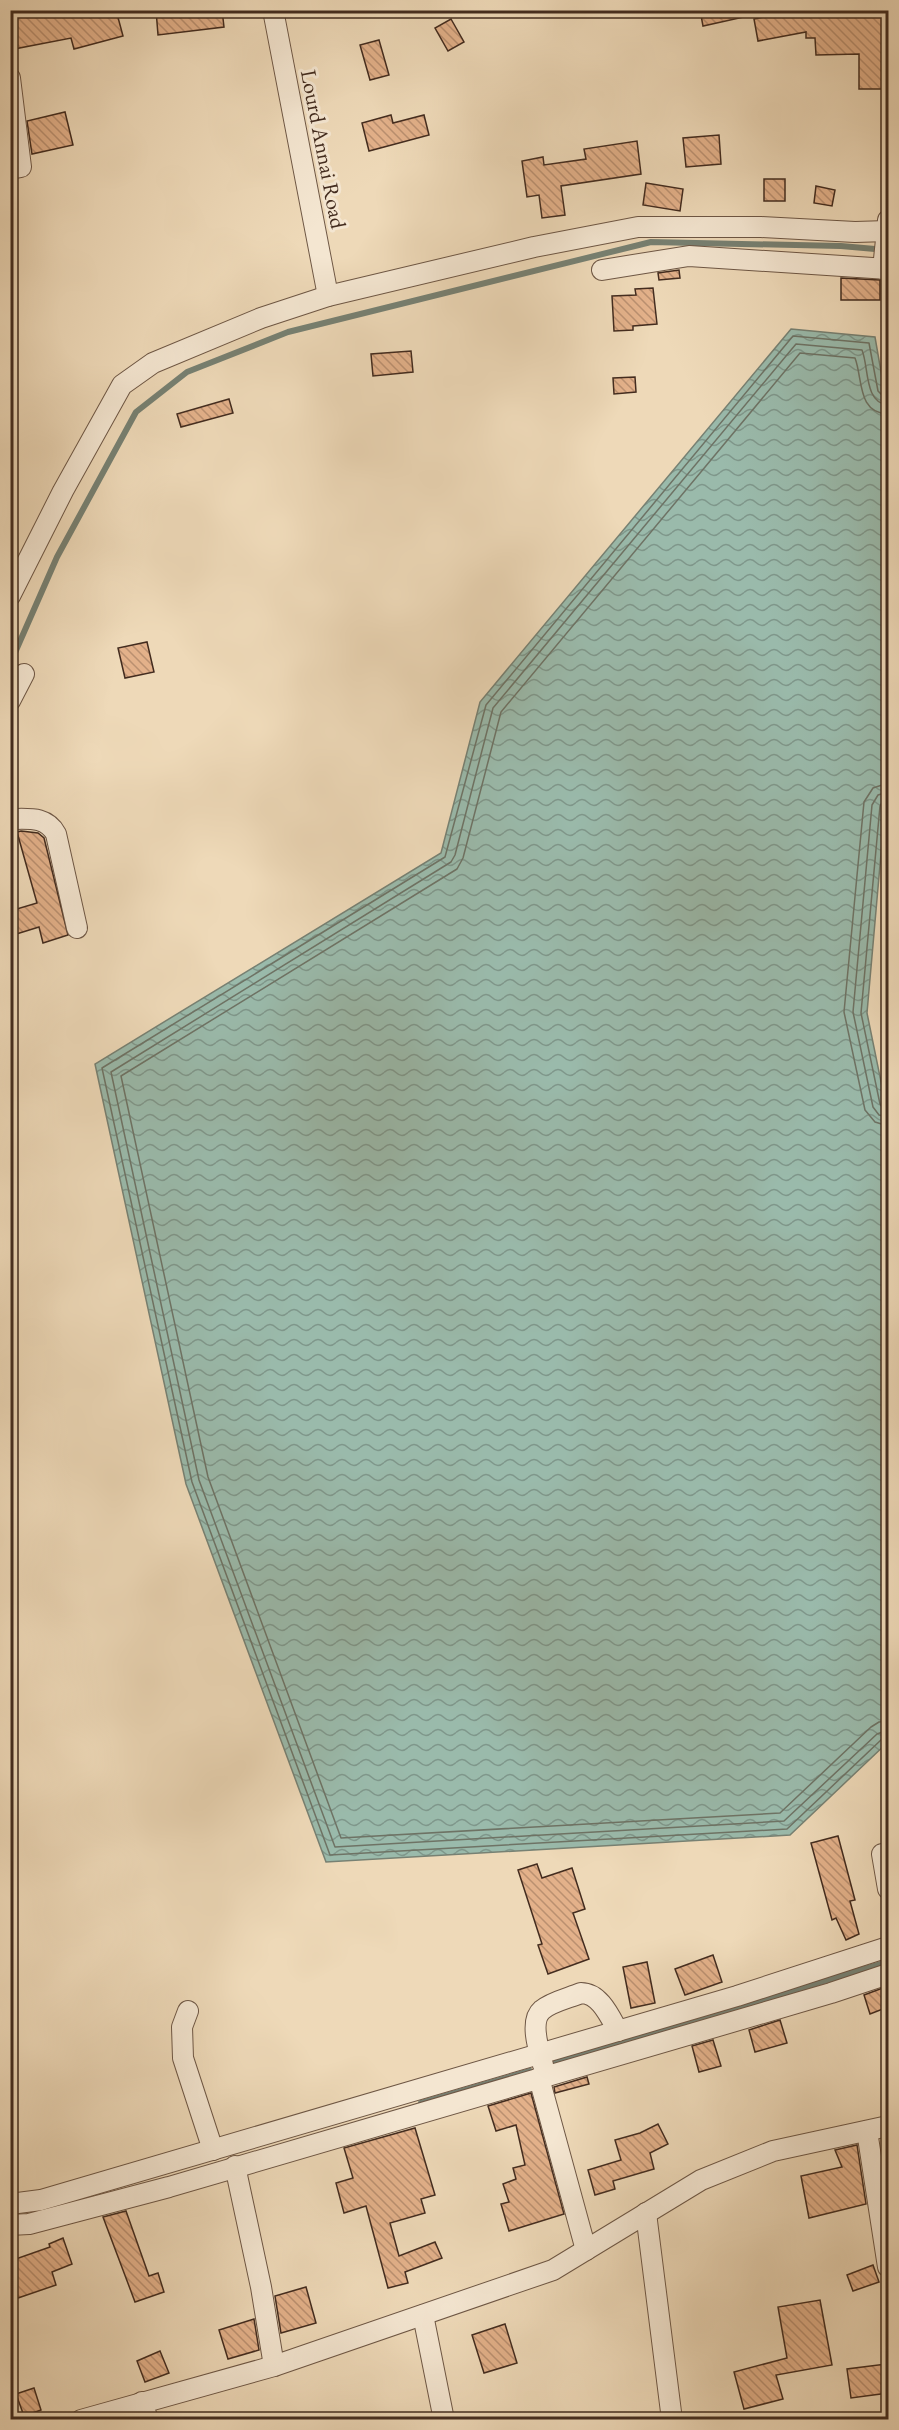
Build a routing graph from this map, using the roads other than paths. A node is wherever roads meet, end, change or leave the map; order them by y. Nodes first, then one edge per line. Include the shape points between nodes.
1 (273, 10) edge
2 (10, 78) edge
3 (10, 169) edge
4 (888, 227) edge
5 (886, 269) edge
6 (602, 270) dead end
7 (328, 296) junction
8 (10, 596) edge
9 (24, 674) dead end
10 (10, 701) edge
11 (10, 819) edge
12 (77, 928) dead end
13 (882, 1854) dead end
14 (888, 1889) edge
15 (888, 1947) edge
16 (888, 1974) edge
17 (188, 2011) dead end
18 (618, 2031) junction
19 (539, 2054) junction
20 (542, 2077) junction
21 (888, 2126) edge
22 (867, 2131) junction
23 (213, 2150) junction
24 (235, 2166) junction
25 (10, 2204) edge
26 (646, 2213) junction
27 (10, 2225) edge
28 (586, 2250) junction
29 (888, 2267) edge
30 (423, 2315) junction
31 (274, 2366) junction
32 (145, 2411) edge
33 (81, 2420) edge
34 (444, 2420) edge
35 (672, 2420) edge

1 - 7 street, Lourd Annai Road
2 - 3 street via 21,168
4 - 5 street
4 - 7 street via 855,232 638,227 534,247
5 - 6 street via 689,256
7 - 8 street via 261,318 153,363 122,385
9 - 10 street
11 - 12 street via 37,819 51,826
13 - 14 street
15 - 18 street
16 - 20 street
17 - 23 street via 182,2027 183,2058
18 - 19 street
18 - 19 street via 608,2011 591,1995 581,1993 543,2008 536,2024
19 - 20 street
19 - 23 street
20 - 24 street
20 - 28 street
21 - 22 street
22 - 26 street via 773,2151 701,2180
22 - 29 street
23 - 25 street via 41,2200
24 - 27 street via 29,2224
24 - 31 street
26 - 28 street
26 - 35 street
28 - 30 street via 553,2270
30 - 31 street
30 - 34 street
31 - 32 street
32 - 33 street

